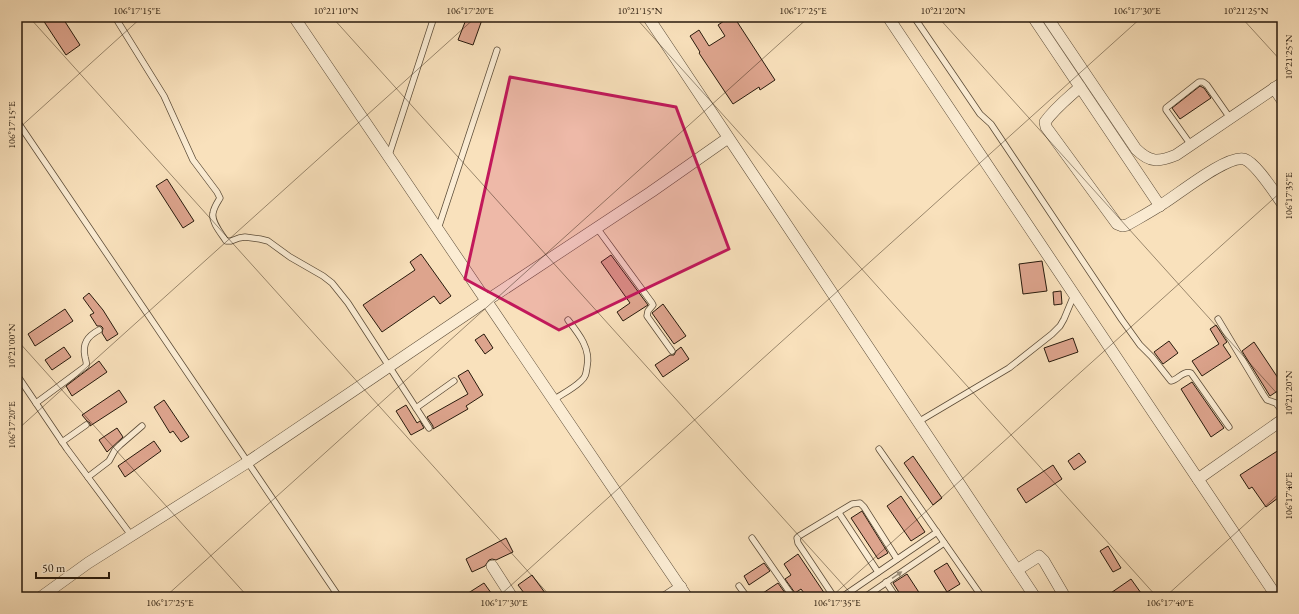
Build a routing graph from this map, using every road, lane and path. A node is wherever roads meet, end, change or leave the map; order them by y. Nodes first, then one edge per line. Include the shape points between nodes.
1 (115, 17) edge
2 (294, 17) edge
3 (434, 17) edge
4 (648, 17) edge
5 (888, 17) edge
6 (914, 17) edge
7 (1033, 17) edge
8 (1047, 17) edge
9 (497, 50) dead end
10 (1278, 86) edge
11 (1080, 87) junction
12 (1282, 100) edge
13 (1230, 118) junction
14 (17, 121) edge
15 (728, 138) junction
16 (1191, 145) junction
17 (388, 155) junction
18 (1282, 202) edge
19 (1160, 206) junction
20 (597, 228) junction
21 (438, 231) junction
22 (1074, 295) junction
23 (486, 302) junction
24 (1218, 319) dead end
25 (568, 320) dead end
26 (99, 330) dead end
27 (672, 351) dead end
28 (389, 367) junction
29 (17, 375) edge
30 (454, 381) dead end
31 (553, 400) junction
32 (36, 403) junction
33 (416, 408) junction
34 (1282, 411) edge
35 (1282, 420) edge
36 (918, 422) junction
37 (86, 425) dead end
38 (142, 426) dead end
39 (429, 428) dead end
40 (1230, 428) dead end
41 (62, 442) junction
42 (879, 449) dead end
43 (248, 462) junction
44 (88, 477) junction
45 (1198, 479) junction
46 (838, 513) junction
47 (937, 532) junction
48 (131, 535) junction
49 (752, 538) dead end
50 (944, 543) junction
51 (897, 559) junction
52 (492, 566) dead end
53 (1017, 570) junction
54 (878, 572) junction
55 (886, 582) junction
56 (739, 586) dead end
57 (681, 587) junction
58 (41, 597) edge
59 (339, 597) edge
60 (512, 597) edge
61 (666, 597) edge
62 (688, 597) edge
63 (747, 597) edge
64 (793, 597) edge
65 (834, 597) edge
66 (842, 597) edge
67 (865, 597) edge
68 (896, 597) edge
69 (982, 597) edge
70 (1035, 597) edge
71 (1065, 597) edge
72 (1277, 597) edge

1 - 28 lane via 164,96 193,160 220,198 212,217 226,241 245,237 268,241 303,266 323,276 348,303
2 - 17 street
3 - 17 lane
4 - 15 street
5 - 22 street
6 - 40 lane via 980,114 991,124 1135,338 1171,381 1188,372 1194,376
7 - 11 street
8 - 16 street via 1136,149 1144,157 1154,160 1165,159
9 - 21 lane
10 - 12 street
10 - 13 street
11 - 19 street
11 - 19 street via 1049,117 1045,122 1046,127 1117,224 1127,225
13 - 16 street
13 - 16 lane via 1207,85 1199,82 1166,108
14 - 43 lane
15 - 20 street
15 - 36 street
17 - 21 street
18 - 19 street via 1256,168 1242,159 1233,160 1215,169
20 - 23 street
20 - 27 lane via 652,302 647,316
21 - 23 street
22 - 36 lane via 1064,319 1052,334 1009,368
22 - 45 street
23 - 28 street
23 - 31 street
24 - 34 lane via 1267,400 1276,403
25 - 31 lane via 587,350 586,375 582,381
26 - 32 lane via 90,335 85,342 86,366
28 - 33 lane
28 - 43 street
29 - 32 lane
30 - 33 lane
31 - 57 street
32 - 41 lane
33 - 39 lane
35 - 45 street
36 - 53 street
37 - 41 lane
38 - 44 lane via 115,450 110,461
41 - 44 lane
42 - 47 lane
43 - 48 street
43 - 59 lane
44 - 48 lane
45 - 72 street
46 - 51 lane via 852,504 860,503
46 - 54 lane
46 - 65 lane via 797,538
47 - 50 lane
47 - 51 lane
48 - 58 street
49 - 64 lane
55 -> 50 lane
50 - 69 lane
51 - 54 lane
52 - 60 street
53 - 70 street
53 - 71 street via 1039,556 1044,560
54 - 66 lane
55 - 67 lane
55 - 68 lane
56 - 63 lane
57 - 61 street
57 - 62 street

